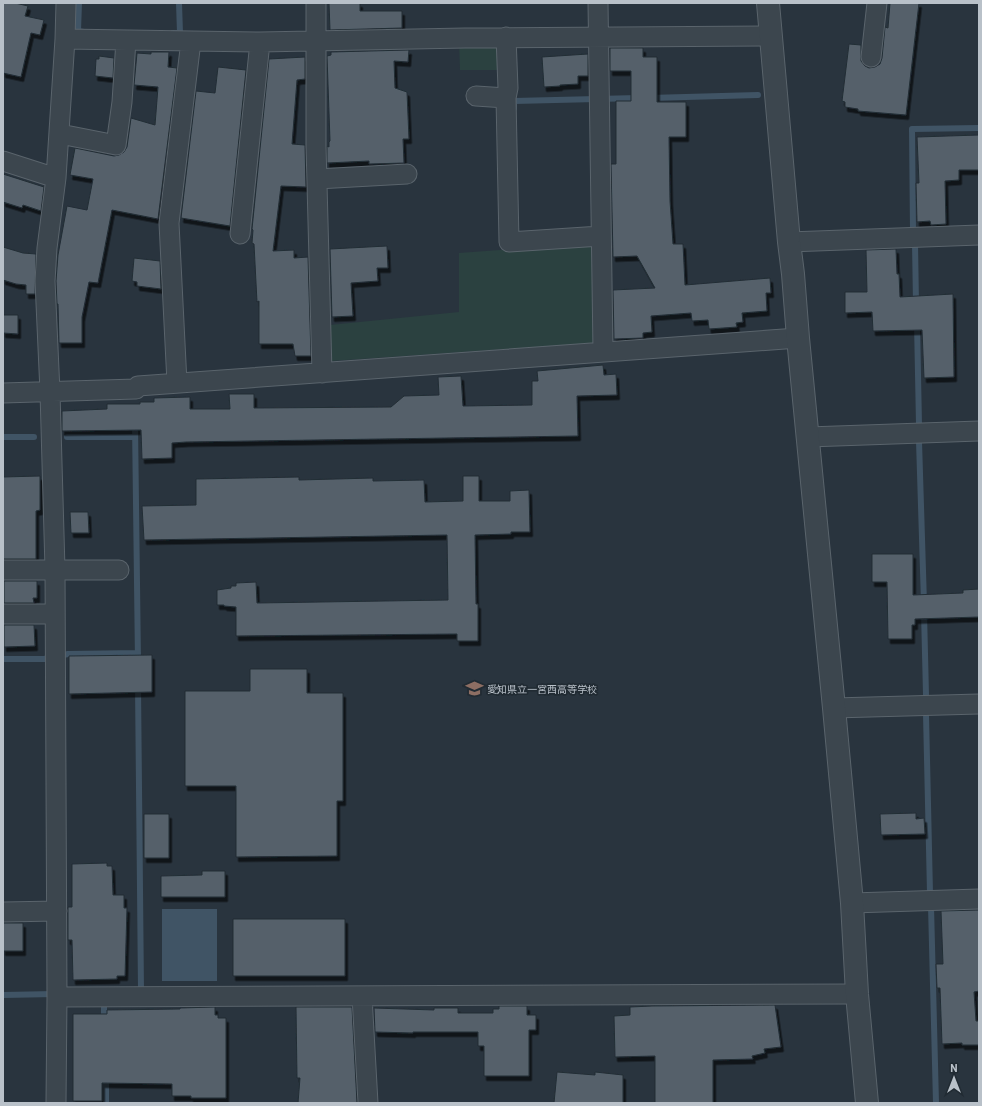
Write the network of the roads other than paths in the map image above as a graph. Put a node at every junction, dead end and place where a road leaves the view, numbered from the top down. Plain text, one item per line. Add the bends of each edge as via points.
1 (66, 3) edge
2 (316, 3) edge
3 (598, 3) edge
4 (768, 3) edge
5 (877, 3) edge
6 (771, 36) junction
7 (506, 37) junction
8 (599, 37) junction
9 (65, 39) junction
10 (126, 40) junction
11 (316, 40) junction
12 (191, 41) junction
13 (260, 42) junction
14 (871, 57) dead end
15 (476, 96) dead end
16 (506, 98) junction
17 (60, 134) junction
18 (3, 161) edge
19 (407, 174) dead end
20 (56, 178) junction
21 (317, 180) junction
22 (240, 234) dead end
23 (979, 235) edge
24 (601, 236) junction
25 (789, 242) junction
26 (798, 338) junction
27 (603, 352) junction
28 (322, 373) junction
29 (177, 383) junction
30 (50, 392) junction
31 (3, 393) edge
32 (979, 431) edge
33 (808, 437) junction
34 (54, 569) junction
35 (3, 570) edge
36 (119, 570) dead end
37 (3, 614) edge
38 (55, 614) junction
39 (979, 704) edge
40 (834, 708) junction
41 (979, 899) edge
42 (852, 903) junction
43 (57, 911) junction
44 (3, 912) edge
45 (858, 994) junction
46 (362, 996) junction
47 (57, 997) junction
48 (56, 1103) edge
49 (368, 1103) edge
50 (867, 1103) edge

1 - 9 street
2 - 11 street
3 - 8 street
4 - 6 street
5 - 14 street
6 - 8 street
6 - 25 street
7 - 8 street
7 - 11 street
7 - 16 street
8 - 24 street
9 - 10 street
9 - 17 street
10 - 12 street
10 - 17 street via 116,145
11 - 13 street
11 - 21 street
12 - 13 street
12 - 29 street via 169,223
13 - 22 street
15 - 16 street
16 - 24 street via 509,242
17 - 20 street
18 - 20 street
19 - 21 street
20 - 30 street via 46,248 45,280
21 - 28 street
23 - 25 street
24 - 27 street
25 - 26 street
26 - 27 street
26 - 33 street
27 - 28 street
28 - 29 street
29 - 30 street via 138,386 136,389
30 - 31 street
30 - 34 street
32 - 33 street
33 - 40 street
34 - 35 street
34 - 36 street
34 - 38 street
37 - 38 street
38 - 43 street
39 - 40 street
40 - 42 street
41 - 42 street
42 - 45 street
43 - 44 street
43 - 47 street
45 - 46 street
45 - 50 street
46 - 47 street
46 - 49 street
47 - 48 street

